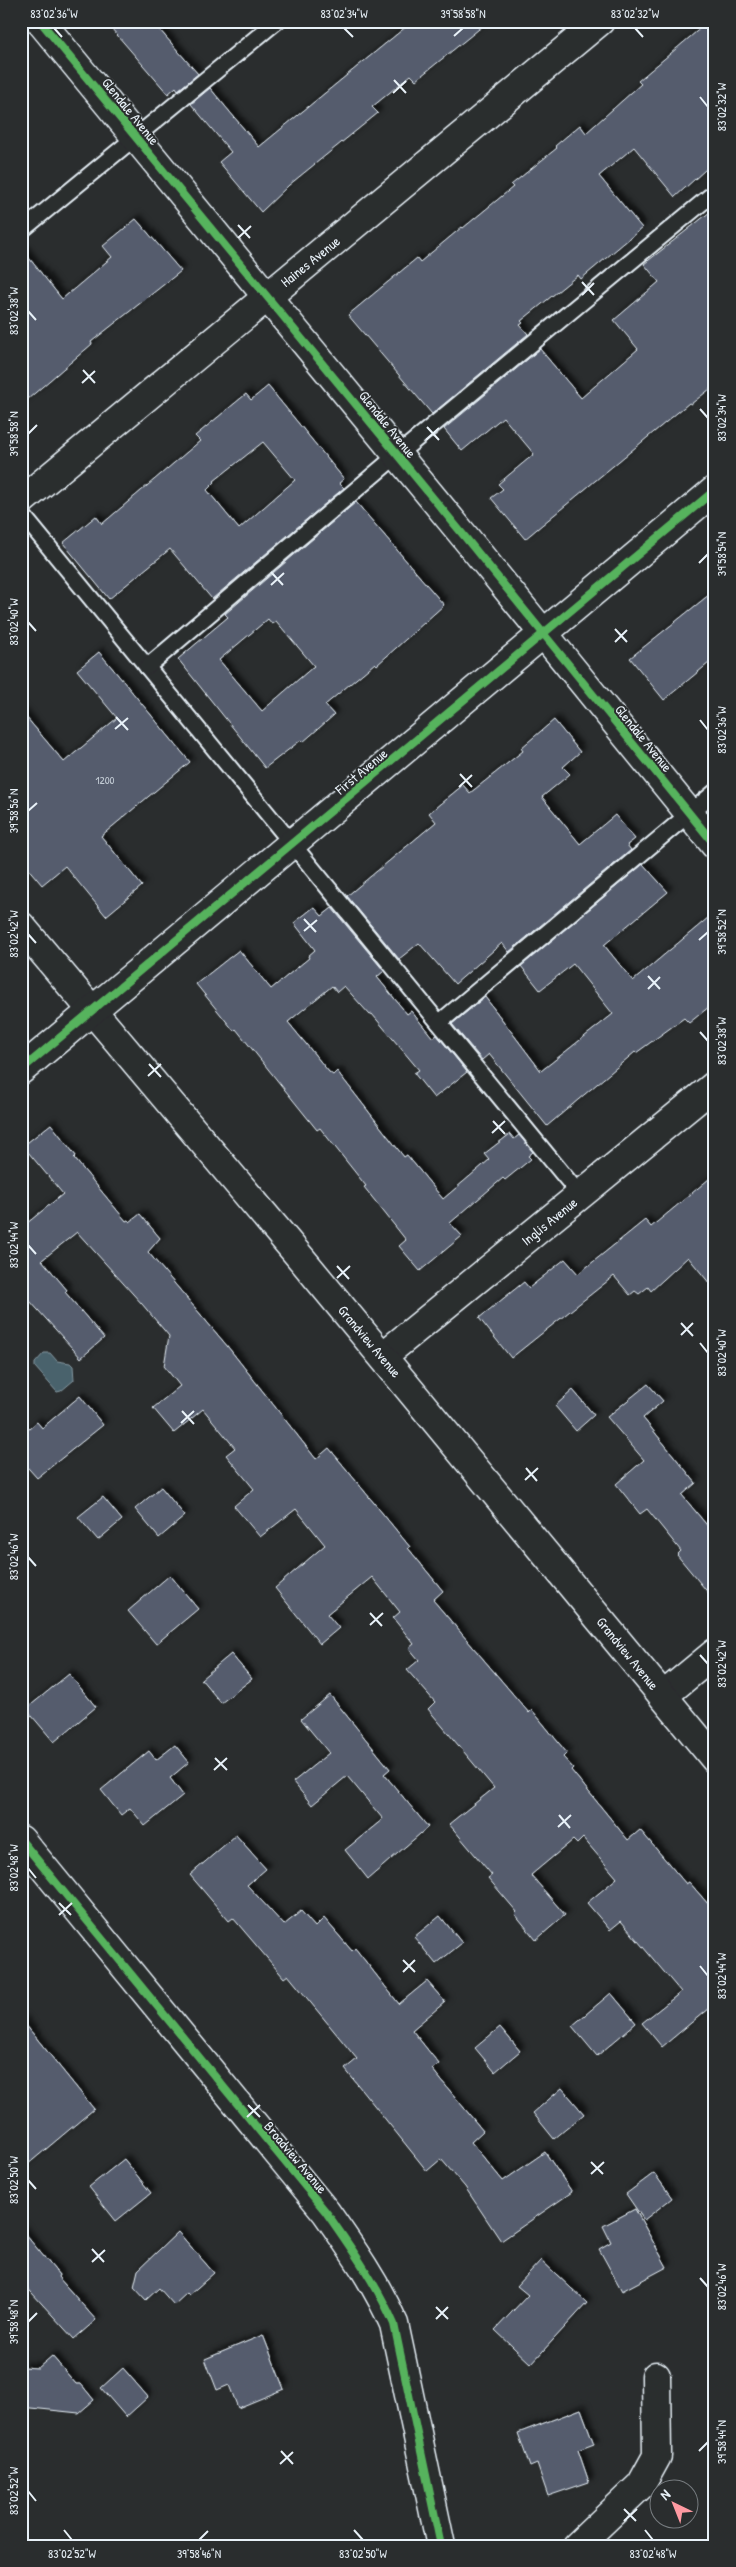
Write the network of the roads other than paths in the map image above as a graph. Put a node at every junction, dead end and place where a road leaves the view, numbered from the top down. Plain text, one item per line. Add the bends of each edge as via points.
1 (40, 21) edge
2 (276, 21) edge
3 (600, 21) edge
4 (137, 138) junction
5 (715, 192) edge
6 (21, 231) edge
7 (268, 296) junction
8 (397, 454) junction
9 (715, 490) edge
10 (21, 501) edge
11 (21, 513) edge
12 (544, 633) junction
13 (147, 667) junction
14 (715, 792) edge
15 (690, 813) junction
16 (715, 844) edge
17 (292, 845) junction
18 (21, 926) edge
19 (92, 1011) junction
20 (439, 1023) junction
21 (21, 1070) edge
22 (715, 1085) edge
23 (580, 1195) junction
24 (382, 1356) junction
25 (715, 1653) edge
26 (663, 1696) junction
27 (715, 1759) edge
28 (21, 1840) edge
29 (656, 2376) dead end
30 (441, 2546) edge
31 (577, 2546) edge

1 - 4 street, Glendale Avenue
2 - 4 lane
3 - 7 street, Haines Avenue
4 - 6 lane
4 - 7 street, Glendale Avenue
5 - 8 lane
7 - 8 street, Glendale Avenue
7 - 10 street, Haines Avenue
8 - 12 street, Glendale Avenue
8 - 13 lane
9 - 12 street, First Avenue
11 - 13 lane
12 - 15 street, Glendale Avenue
12 - 17 street, First Avenue
13 - 17 lane
14 - 15 lane
15 - 16 street, Glendale Avenue
15 - 20 lane
17 - 19 street, First Avenue
17 - 20 lane
18 - 19 street, Grandview Avenue
19 - 21 street, First Avenue
19 - 24 street, Grandview Avenue
20 - 23 lane
22 - 23 street, Inglis Avenue
23 - 24 street, Inglis Avenue
24 - 26 street, Grandview Avenue
25 - 26 street
26 - 27 street, Grandview Avenue
28 - 30 street, Broadview Avenue via 326,2212 365,2266 394,2324
29 - 31 street via 657,2456 641,2485

